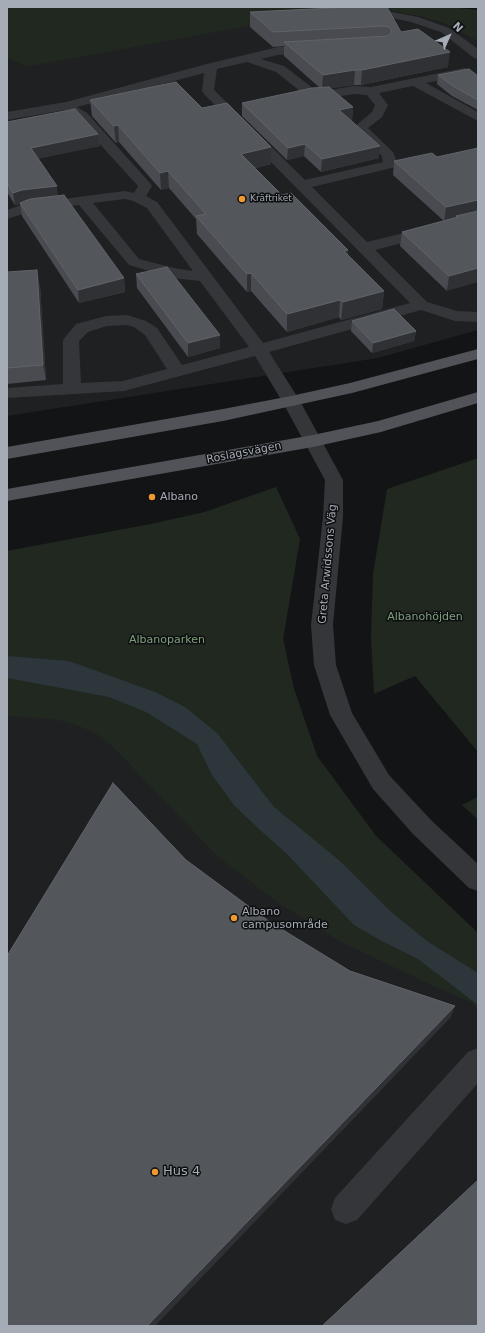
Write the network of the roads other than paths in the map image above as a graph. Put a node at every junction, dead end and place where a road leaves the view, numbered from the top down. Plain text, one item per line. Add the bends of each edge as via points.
1 (350, 16) edge
2 (323, 49) edge
3 (478, 55) edge
4 (248, 58) junction
5 (211, 67) junction
6 (464, 72) edge
7 (166, 79) junction
8 (414, 82) junction
9 (197, 88) junction
10 (372, 91) junction
11 (67, 106) junction
12 (7, 116) edge
13 (478, 117) edge
14 (302, 185) junction
15 (138, 198) junction
16 (82, 200) junction
17 (7, 215) edge
18 (478, 219) edge
19 (363, 248) junction
20 (206, 277) junction
21 (421, 305) junction
22 (478, 317) edge
23 (259, 349) junction
24 (478, 354) edge
25 (177, 371) junction
26 (72, 390) junction
27 (7, 393) edge
28 (478, 397) edge
29 (291, 401) junction
30 (313, 441) junction
31 (7, 453) edge
32 (7, 496) edge
33 (478, 880) edge
34 (478, 1062) edge
35 (346, 1209) dead end

1 - 3 street via 387,14 414,19 445,30
2 - 4 street via 278,51
4 - 5 street
4 - 10 street via 280,69 315,96 354,90
5 - 7 street
5 - 9 street
6 - 8 street
7 - 9 street
7 - 11 street via 83,98
8 - 10 street
8 - 13 street
9 - 14 street
10 - 14 street via 382,105 377,114 360,128 388,155 391,164
11 - 12 street
11 - 15 street via 82,116 146,186
14 - 19 street
15 - 16 street via 125,195
15 - 20 street via 152,204
16 - 17 street via 29,207
16 - 20 street via 134,262 173,273
18 - 19 street
19 - 21 street
20 - 23 street
21 - 22 street via 455,316
21 - 23 street
23 - 25 street
23 - 29 street, Greta Arwidssons Väg
24 - 29 main road via 359,386
25 - 26 street via 124,386
25 - 26 street via 151,332 140,324 127,320 106,321 82,328 71,340
26 - 27 street
28 - 30 main road, Roslagsvägen via 380,426
29 - 30 street, Greta Arwidssons Väg
29 - 31 main road via 223,416
30 - 32 main road, Roslagsvägen
30 - 33 street, Greta Arwidssons Väg via 334,480 333,517 322,625 325,665 333,694 348,728 380,782 422,828
34 - 35 street

